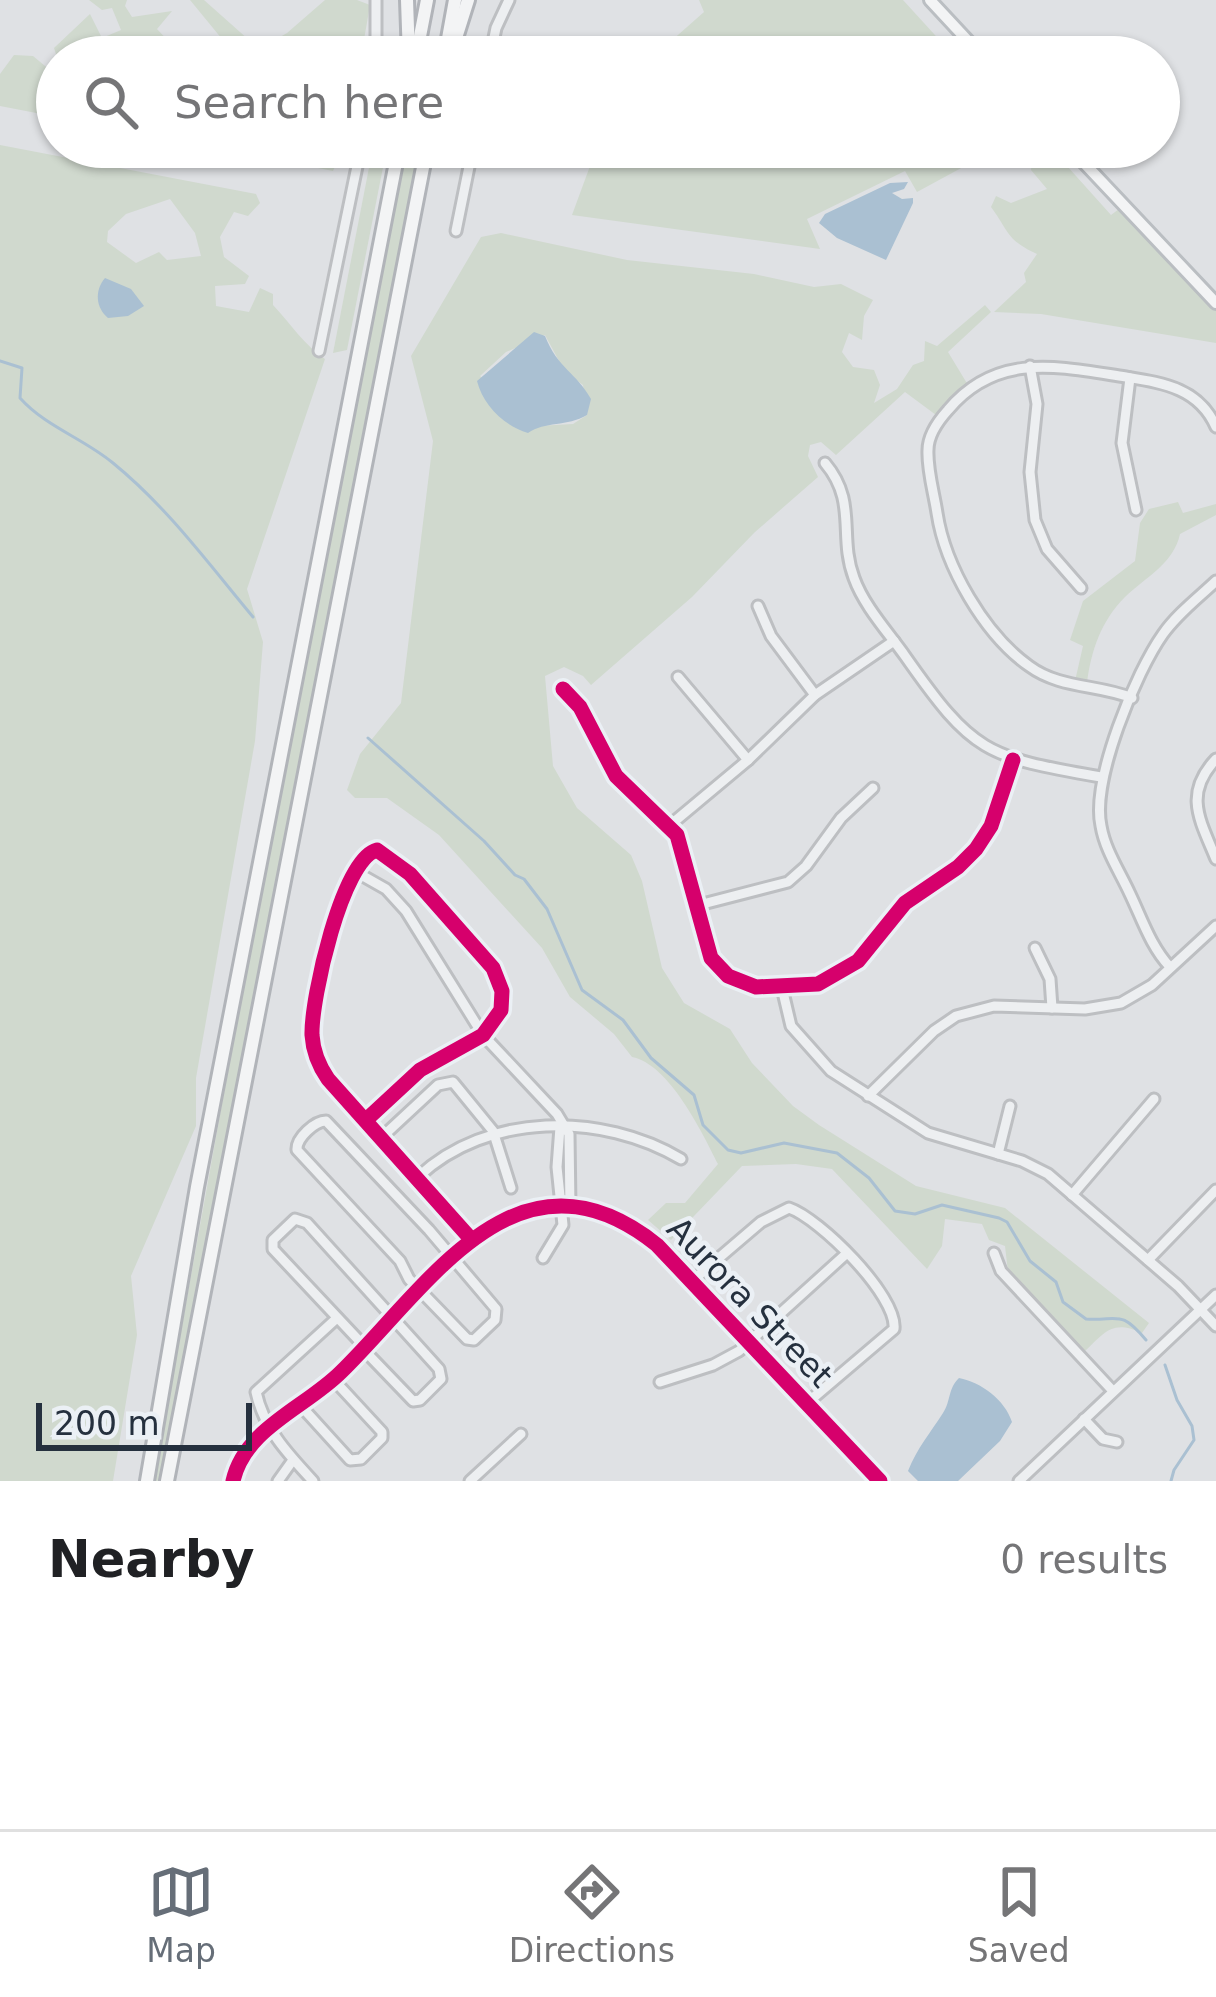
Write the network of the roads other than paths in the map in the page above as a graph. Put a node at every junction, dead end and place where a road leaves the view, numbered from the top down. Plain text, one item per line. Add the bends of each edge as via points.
1 (376, 0) edge
2 (407, 0) edge
3 (427, 0) edge
4 (455, 0) edge
5 (468, 0) edge
6 (509, 0) edge
7 (930, 0) edge
8 (376, 36) edge
9 (410, 36) edge
10 (418, 36) edge
11 (450, 36) edge
12 (455, 36) edge
13 (494, 36) edge
14 (963, 36) edge
15 (357, 168) edge
16 (395, 168) edge
17 (424, 168) edge
18 (469, 168) edge
19 (1089, 168) edge
20 (456, 231) dead end
21 (1216, 303) edge
22 (319, 350) dead end
23 (1030, 366) junction
24 (1130, 378) junction
25 (1216, 427) edge
26 (825, 463) dead end
27 (1136, 511) dead end
28 (1216, 581) edge
29 (1081, 589) dead end
30 (758, 606) dead end
31 (894, 641) junction
32 (679, 677) dead end
33 (563, 688) dead end
34 (815, 695) junction
35 (1132, 698) junction
36 (1216, 759) edge
37 (748, 760) junction
38 (1013, 760) junction
39 (1101, 777) junction
40 (873, 788) dead end
41 (669, 826) junction
42 (1216, 859) edge
43 (356, 872) junction
44 (695, 906) junction
45 (1216, 926) edge
46 (1034, 948) dead end
47 (1171, 968) junction
48 (782, 988) junction
49 (1052, 1008) junction
50 (483, 1034) junction
51 (868, 1096) junction
52 (1154, 1099) dead end
53 (1010, 1106) dead end
54 (366, 1120) junction
55 (560, 1126) junction
56 (495, 1136) junction
57 (381, 1138) junction
58 (998, 1154) junction
59 (681, 1159) dead end
60 (418, 1178) junction
61 (511, 1187) dead end
62 (559, 1187) junction
63 (1216, 1190) edge
64 (1072, 1195) junction
65 (549, 1208) junction
66 (567, 1208) junction
67 (470, 1238) junction
68 (994, 1253) dead end
69 (846, 1254) junction
70 (449, 1257) junction
71 (543, 1258) dead end
72 (1148, 1260) junction
73 (692, 1281) junction
74 (419, 1289) junction
75 (1216, 1294) edge
76 (1200, 1309) junction
77 (337, 1318) junction
78 (391, 1318) junction
79 (1216, 1325) edge
80 (750, 1342) junction
81 (363, 1348) junction
82 (333, 1379) junction
83 (660, 1382) dead end
84 (1113, 1391) junction
85 (807, 1403) junction
86 (301, 1406) junction
87 (1084, 1419) junction
88 (271, 1427) junction
89 (521, 1434) dead end
90 (1117, 1442) dead end
91 (293, 1460) junction
92 (147, 1481) edge
93 (166, 1481) edge
94 (232, 1481) edge
95 (278, 1481) edge
96 (313, 1481) edge
97 (470, 1481) edge
98 (880, 1481) edge
99 (1019, 1481) edge

1 - 8 street
2 - 9 highway
3 - 10 highway
4 - 11 highway
5 - 12 highway
6 - 13 street
7 - 14 main road
15 - 22 street
16 - 92 highway via 196,1187
17 - 93 highway
18 - 20 street
19 - 21 main road
23 - 24 street
23 - 29 street via 1035,520 1047,549
23 - 35 street via 982,381 936,425 928,447 948,560 1026,664 1054,680
24 - 25 street via 1182,390
24 - 27 street via 1122,443
26 - 31 street via 844,492 854,579
28 - 35 street via 1163,634
30 - 34 street
31 - 34 street
31 - 38 street via 953,722
32 - 37 street
33 - 41 street via 616,776
34 - 37 street
35 - 39 street
36 - 42 street via 1201,776 1196,809
37 - 41 street
38 - 39 street
38 - 48 street via 991,826 964,862 905,903 847,970
39 - 47 street via 1108,849
40 - 44 street via 788,882
41 - 44 street via 683,849
43 - 50 street via 406,911
43 - 50 street via 372,850 390,856 493,968 501,1010
43 - 54 street via 333,926 312,1031 319,1066
44 - 48 street via 707,952 723,971 749,986
45 - 47 street
46 - 49 street via 1051,979
47 - 49 street via 1121,1003
48 - 51 street via 796,1035
49 - 51 street via 963,1012
50 - 54 street via 420,1070
50 - 55 street
51 - 58 street via 928,1133
52 - 64 street
53 - 58 street
54 - 57 street
55 - 56 street
55 - 59 street via 609,1131
55 - 62 street
55 - 66 street via 569,1134
56 - 57 street via 449,1080
56 - 60 street
56 - 61 street
57 - 60 street
58 - 64 street via 1034,1166
60 - 67 street
62 - 65 street
62 - 66 street
63 - 72 street
64 - 72 street
65 - 66 street, Aurora Street
65 - 67 street, Aurora Street
66 - 71 street
66 - 73 street, Aurora Street via 641,1232
67 - 70 street, Aurora Street
68 - 84 street via 1000,1271
69 - 73 street via 788,1208
69 - 80 street
69 - 85 street via 891,1306 896,1324
70 - 74 street, Aurora Street
70 - 74 street via 496,1318 469,1340
70 - 74 street via 326,1121 296,1145
72 - 76 street
73 - 80 street, Aurora Street
74 - 78 street, Aurora Street
75 - 76 street
76 - 79 street
76 - 84 street
77 - 78 street via 272,1246 301,1218
77 - 81 street
77 - 88 street via 259,1386
78 - 81 street, Aurora Street
78 - 81 street via 441,1372 440,1381 415,1402
80 - 83 street via 729,1358
80 - 85 street, Aurora Street
81 - 82 street, Aurora Street
82 - 86 street, Aurora Street
82 - 86 street via 382,1438 353,1461
84 - 87 street
85 - 98 street, Aurora Street
86 - 88 street, Aurora Street
87 - 90 street
87 - 99 street
88 - 91 street
88 - 94 street, Aurora Street via 246,1449
89 - 97 street
91 - 95 street
91 - 96 street

